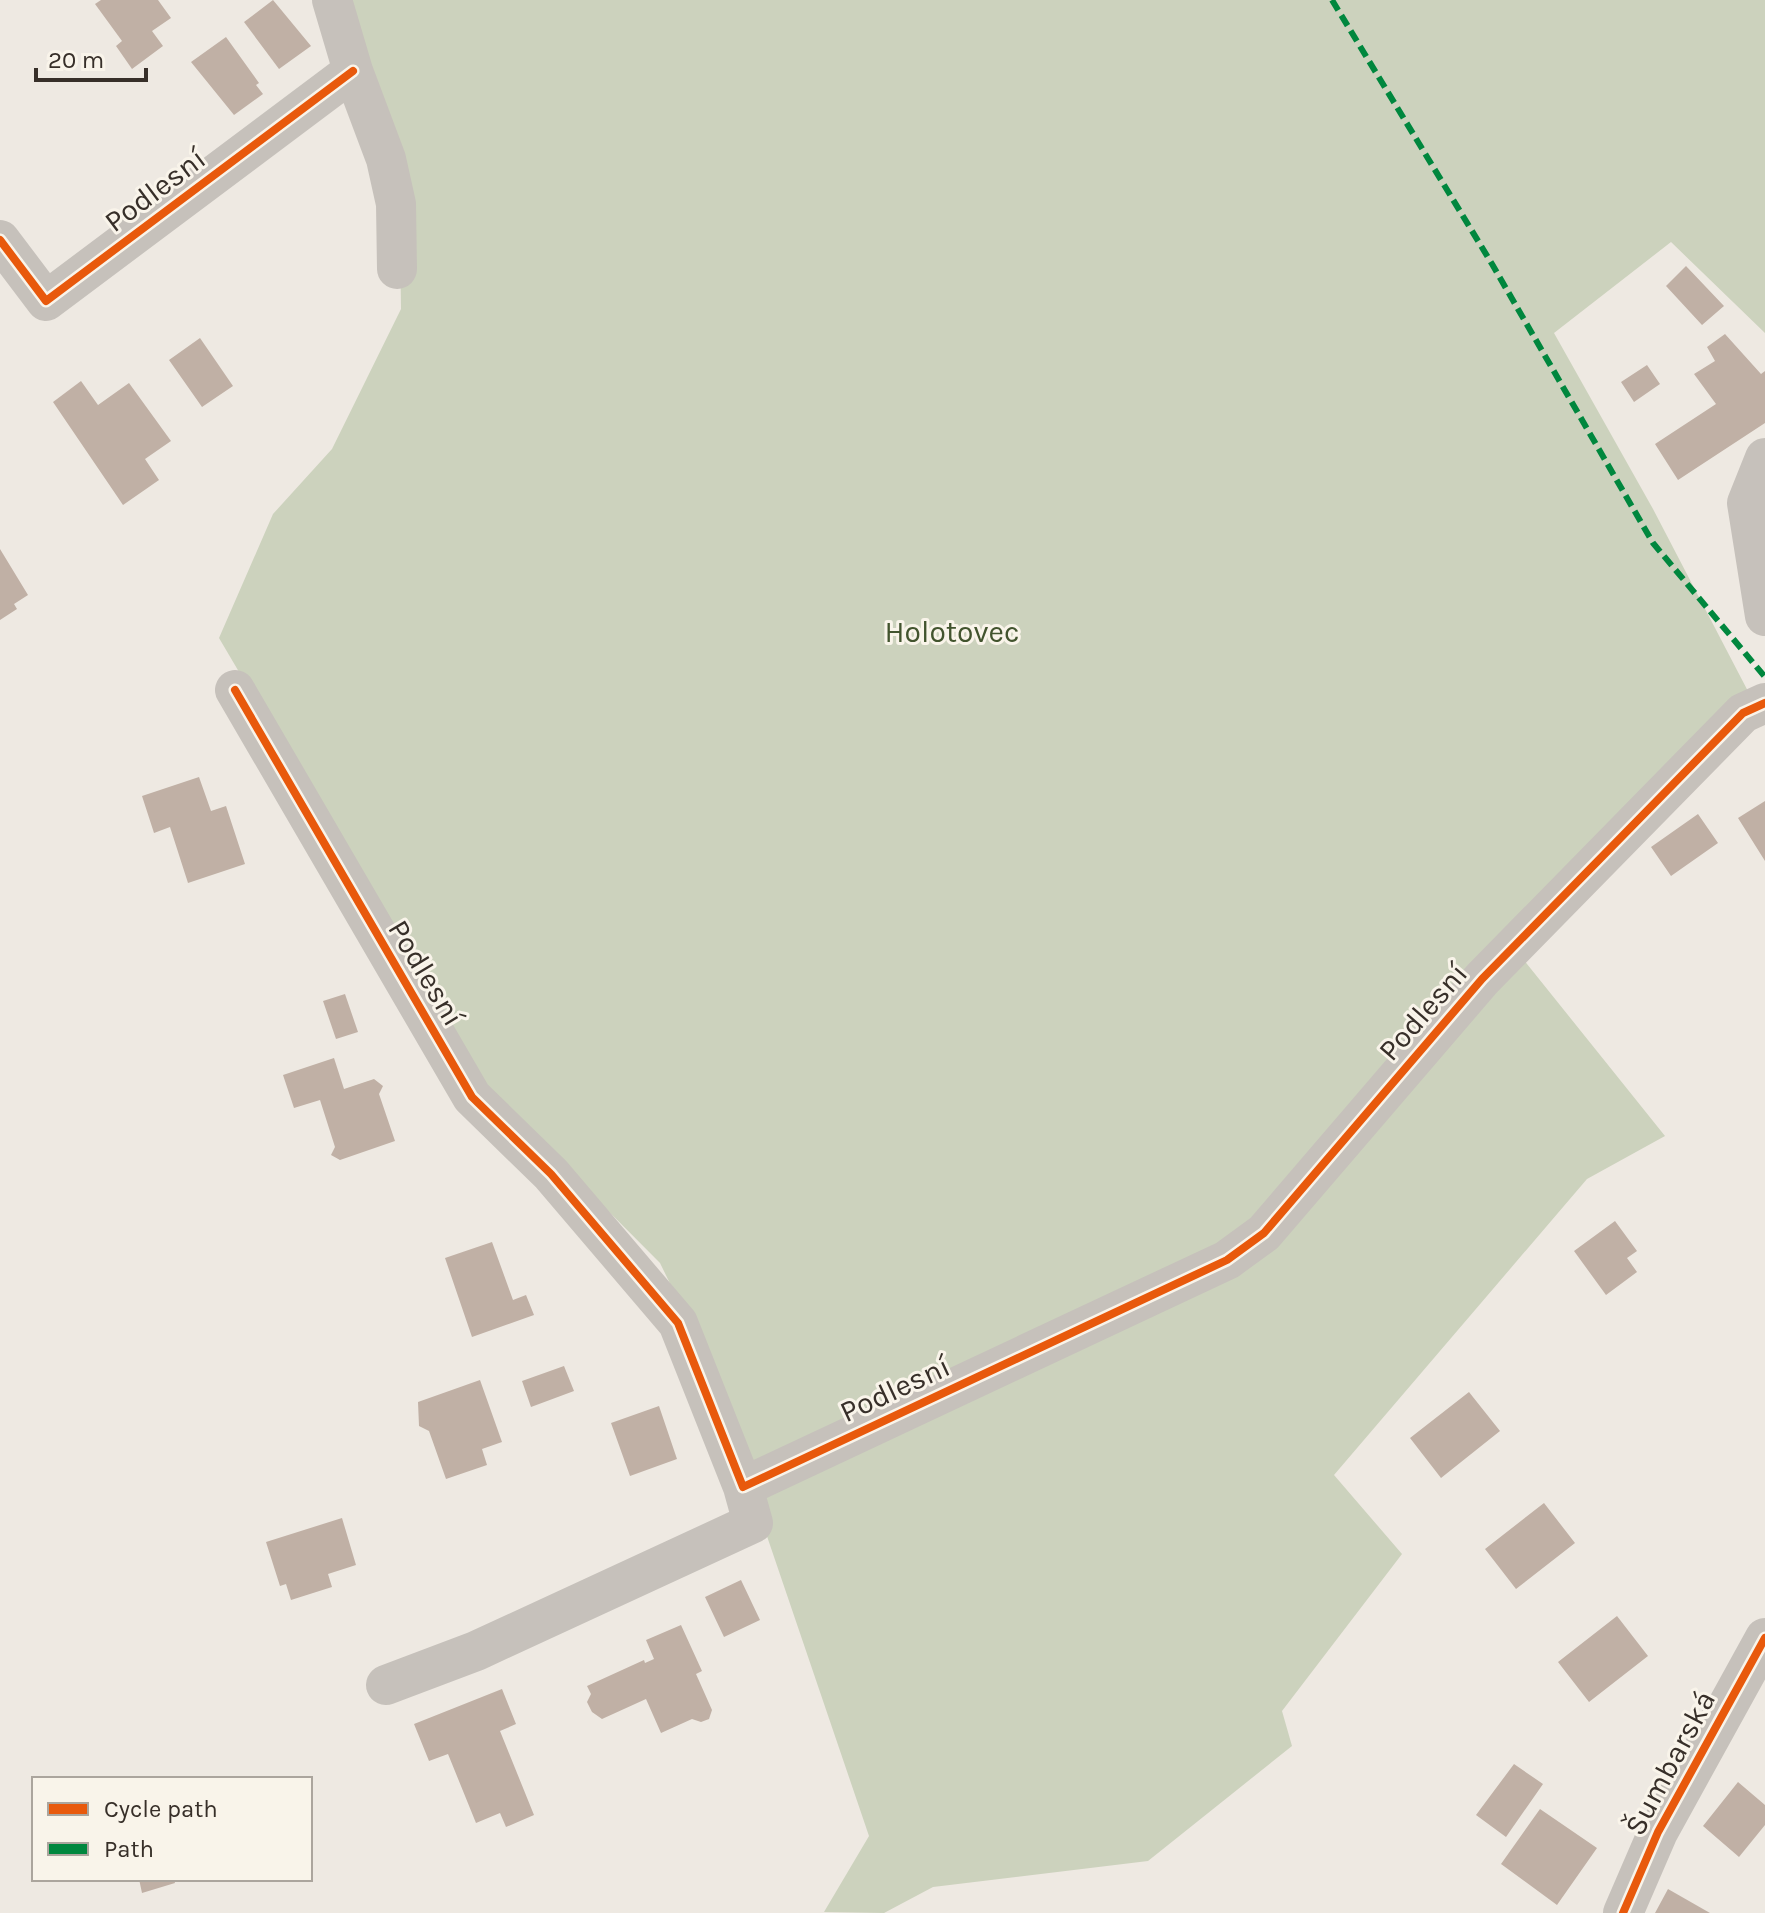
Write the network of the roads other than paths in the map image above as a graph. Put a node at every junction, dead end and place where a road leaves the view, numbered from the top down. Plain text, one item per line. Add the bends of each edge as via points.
1 (332, 0) edge
2 (353, 71) junction
3 (0, 240) edge
4 (397, 269) dead end
5 (1765, 458) edge
6 (1765, 616) edge
7 (235, 690) dead end
8 (1765, 703) edge
9 (743, 1487) junction
10 (1765, 1638) edge
11 (386, 1685) dead end
12 (1623, 1913) edge

1 - 2 street
2 - 3 street, Podlesní via 46,301
2 - 4 street via 386,159 396,204
5 - 6 street via 1747,503
7 - 9 street, Podlesní via 472,1097 551,1174 678,1323
8 - 9 street, Podlesní via 1743,713 1482,979 1264,1233 1227,1260
9 - 11 street, Podlesní via 753,1523 476,1651
10 - 12 street, Šumbarská via 1658,1832

